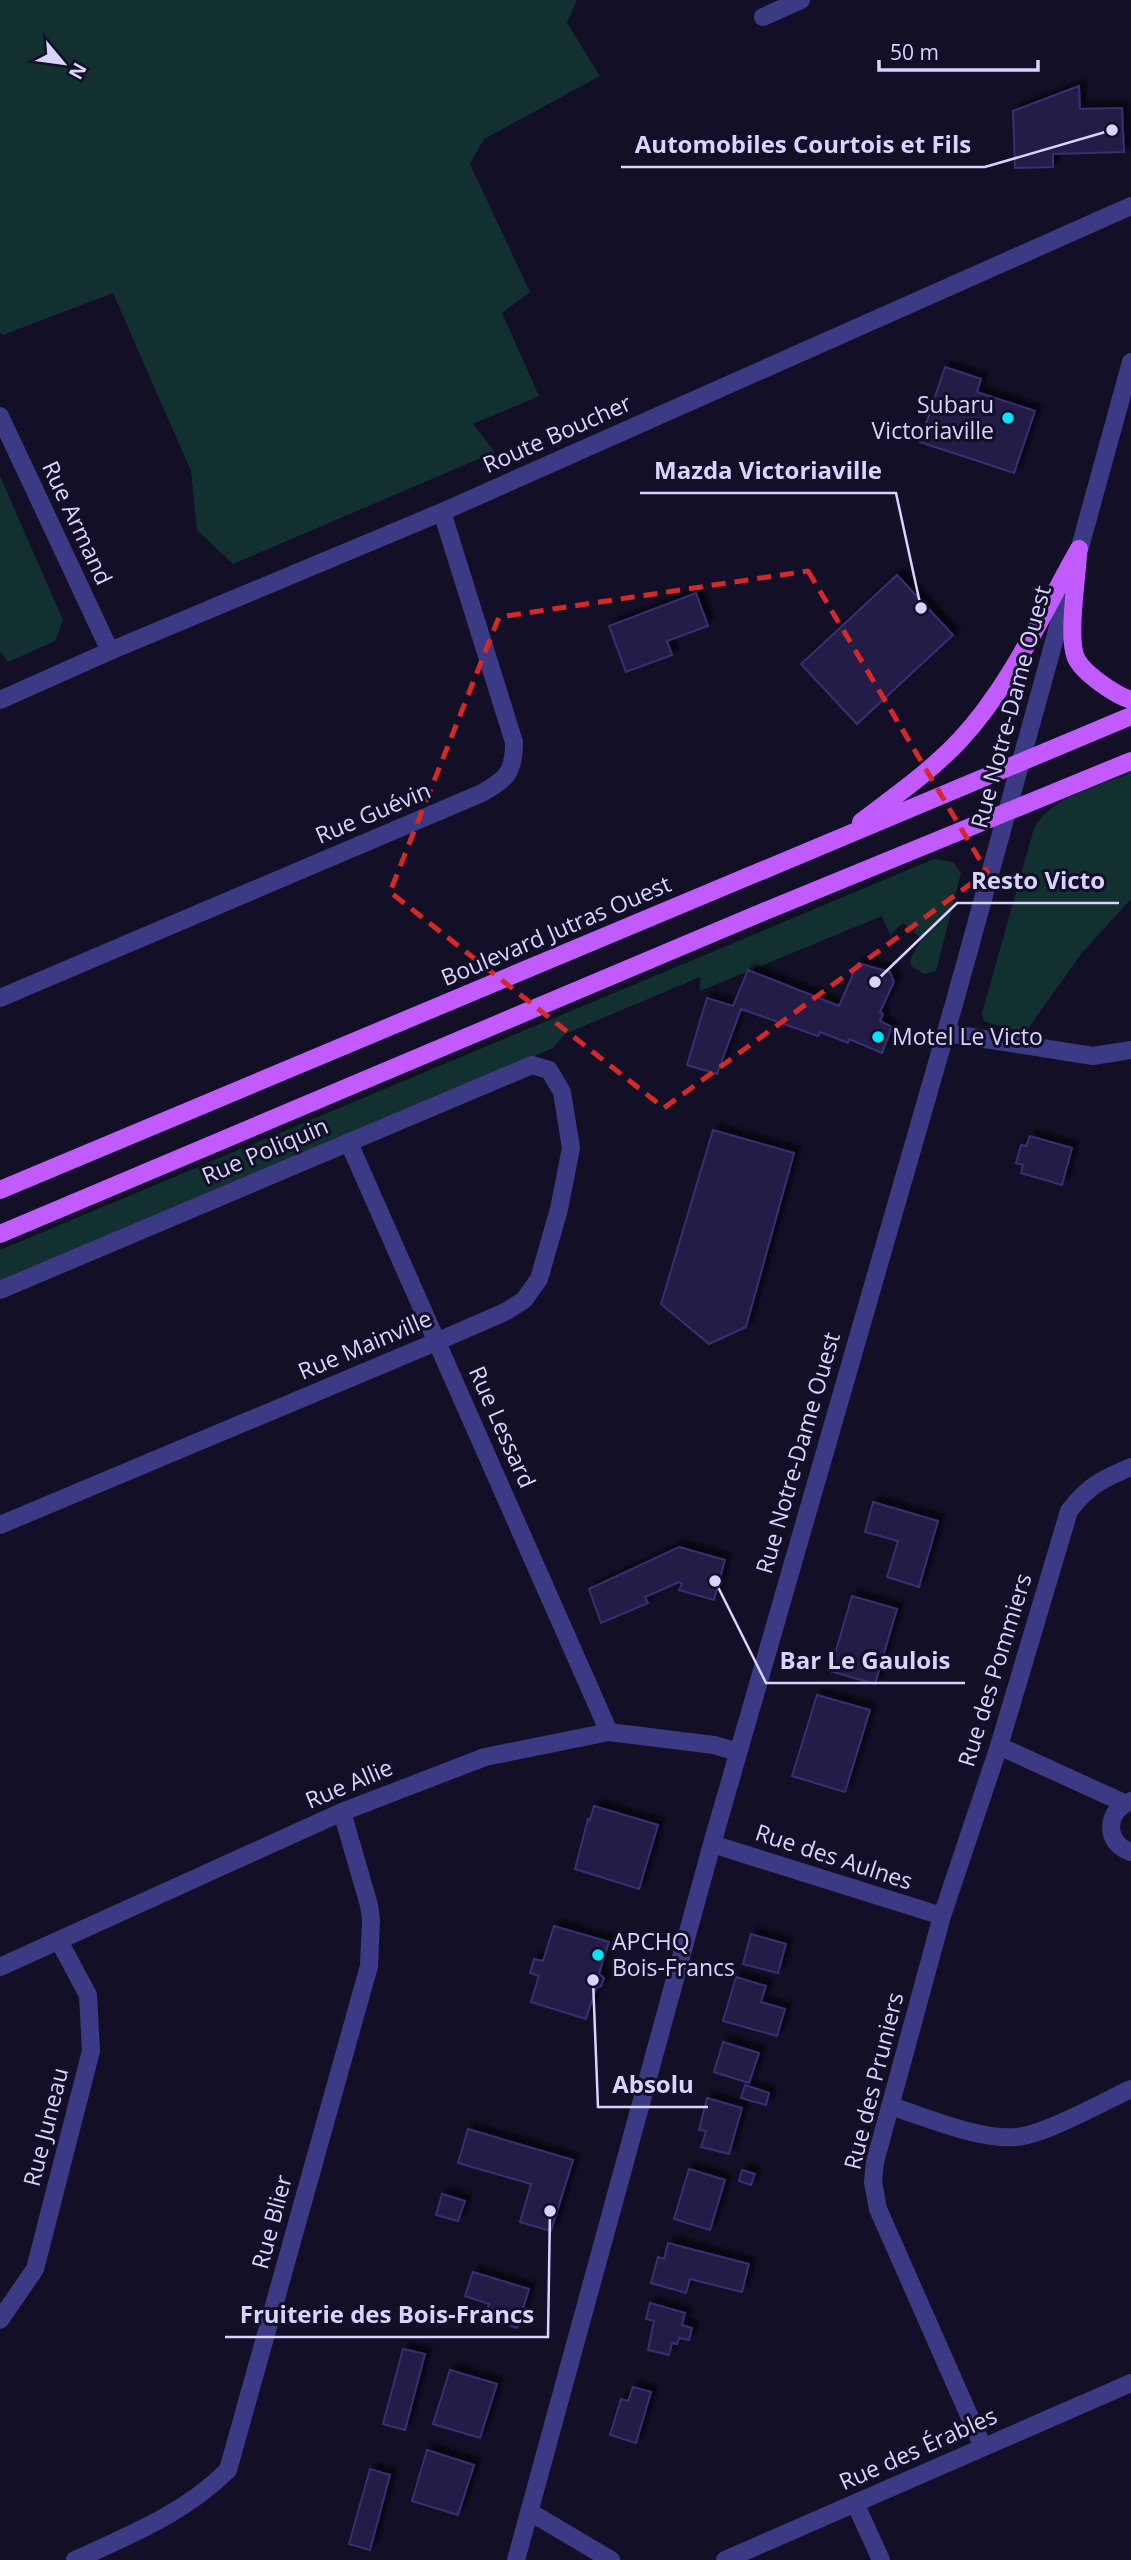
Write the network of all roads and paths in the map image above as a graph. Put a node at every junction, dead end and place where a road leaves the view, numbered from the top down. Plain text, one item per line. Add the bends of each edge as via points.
1 (801, 0) edge
2 (763, 17) dead end
3 (1131, 206) edge
4 (1131, 362) edge
5 (0, 416) edge
6 (442, 512) junction
7 (1079, 549) junction
8 (110, 651) junction
9 (0, 700) edge
10 (1131, 700) edge
11 (1131, 716) edge
12 (1022, 761) junction
13 (1131, 761) edge
14 (1009, 810) junction
15 (842, 836) junction
16 (0, 998) edge
17 (946, 1033) junction
18 (1131, 1050) edge
19 (549, 1070) joint
20 (348, 1143) junction
21 (0, 1190) edge
22 (0, 1234) edge
23 (0, 1290) edge
24 (436, 1342) junction
25 (1131, 1467) edge
26 (0, 1525) edge
27 (609, 1732) junction
28 (999, 1746) junction
29 (738, 1752) junction
30 (1127, 1802) edge
31 (342, 1812) junction
32 (712, 1844) junction
33 (1131, 1852) edge
34 (942, 1916) junction
35 (60, 1941) junction
36 (0, 1967) edge
37 (1131, 2089) edge
38 (890, 2106) junction
39 (0, 2320) edge
40 (1131, 2383) edge
41 (983, 2447) junction
42 (855, 2503) junction
43 (530, 2512) junction
44 (75, 2560) edge
45 (516, 2560) edge
46 (611, 2560) edge
47 (724, 2560) edge
48 (881, 2560) edge

1 - 2 street
3 - 6 street, Route Boucher
4 - 7 street, Rue Notre-Dame Ouest
5 - 8 street, Rue Armand
6 - 8 street, Route Boucher
6 - 16 street, Rue Guévin via 514,742 514,761 504,780
7 - 10 main road via 1073,638 1076,659 1110,692
7 - 12 street, Rue Notre-Dame Ouest
7 - 15 main road via 981,715 937,761
8 - 9 street, Route Boucher
11 - 12 main road, Boulevard Jutras Ouest
12 - 14 street, Rue Notre-Dame Ouest
12 - 15 main road, Boulevard Jutras Ouest
13 - 14 main road
14 - 17 street, Rue Notre-Dame Ouest
14 - 22 main road
15 - 21 main road, Boulevard Jutras Ouest
17 - 18 street via 1093,1055
17 - 29 street, Rue Notre-Dame Ouest
19 - 20 street, Rue Poliquin via 532,1065
19 - 24 street, Rue Mainville via 562,1092 571,1148 539,1279 524,1300 505,1312
20 - 23 street, Rue Poliquin
20 - 24 street, Rue Lessard
24 - 26 street, Rue Mainville
24 - 27 street, Rue Lessard
25 - 28 street, Rue des Pommiers via 1097,1481 1069,1511
27 - 29 street, Rue Allie
27 - 31 street, Rue Allie via 485,1757
28 - 30 street
28 - 34 street, Rue des Pommiers
29 - 32 street, Rue Notre-Dame Ouest
30 - 33 street via 1112,1815 1111,1832 1119,1846
31 - 35 street, Rue Allie
31 - 44 street, Rue Blier via 370,1912 369,1966 228,2470 212,2487 158,2523
32 - 34 street, Rue des Aulnes
32 - 43 street, Rue Notre-Dame Ouest
34 - 38 street, Rue des Pruniers
35 - 36 street, Rue Allie
35 - 39 street, Rue Juneau via 88,1995 91,2051 35,2269
37 - 38 street via 1018,2137 990,2136
38 - 41 street, Rue des Pruniers via 875,2162 878,2209
40 - 41 street, Rue des Érables
41 - 42 street, Rue des Érables
42 - 47 street, Rue des Érables
42 - 48 street
43 - 45 street, Rue Notre-Dame Ouest
43 - 46 street

